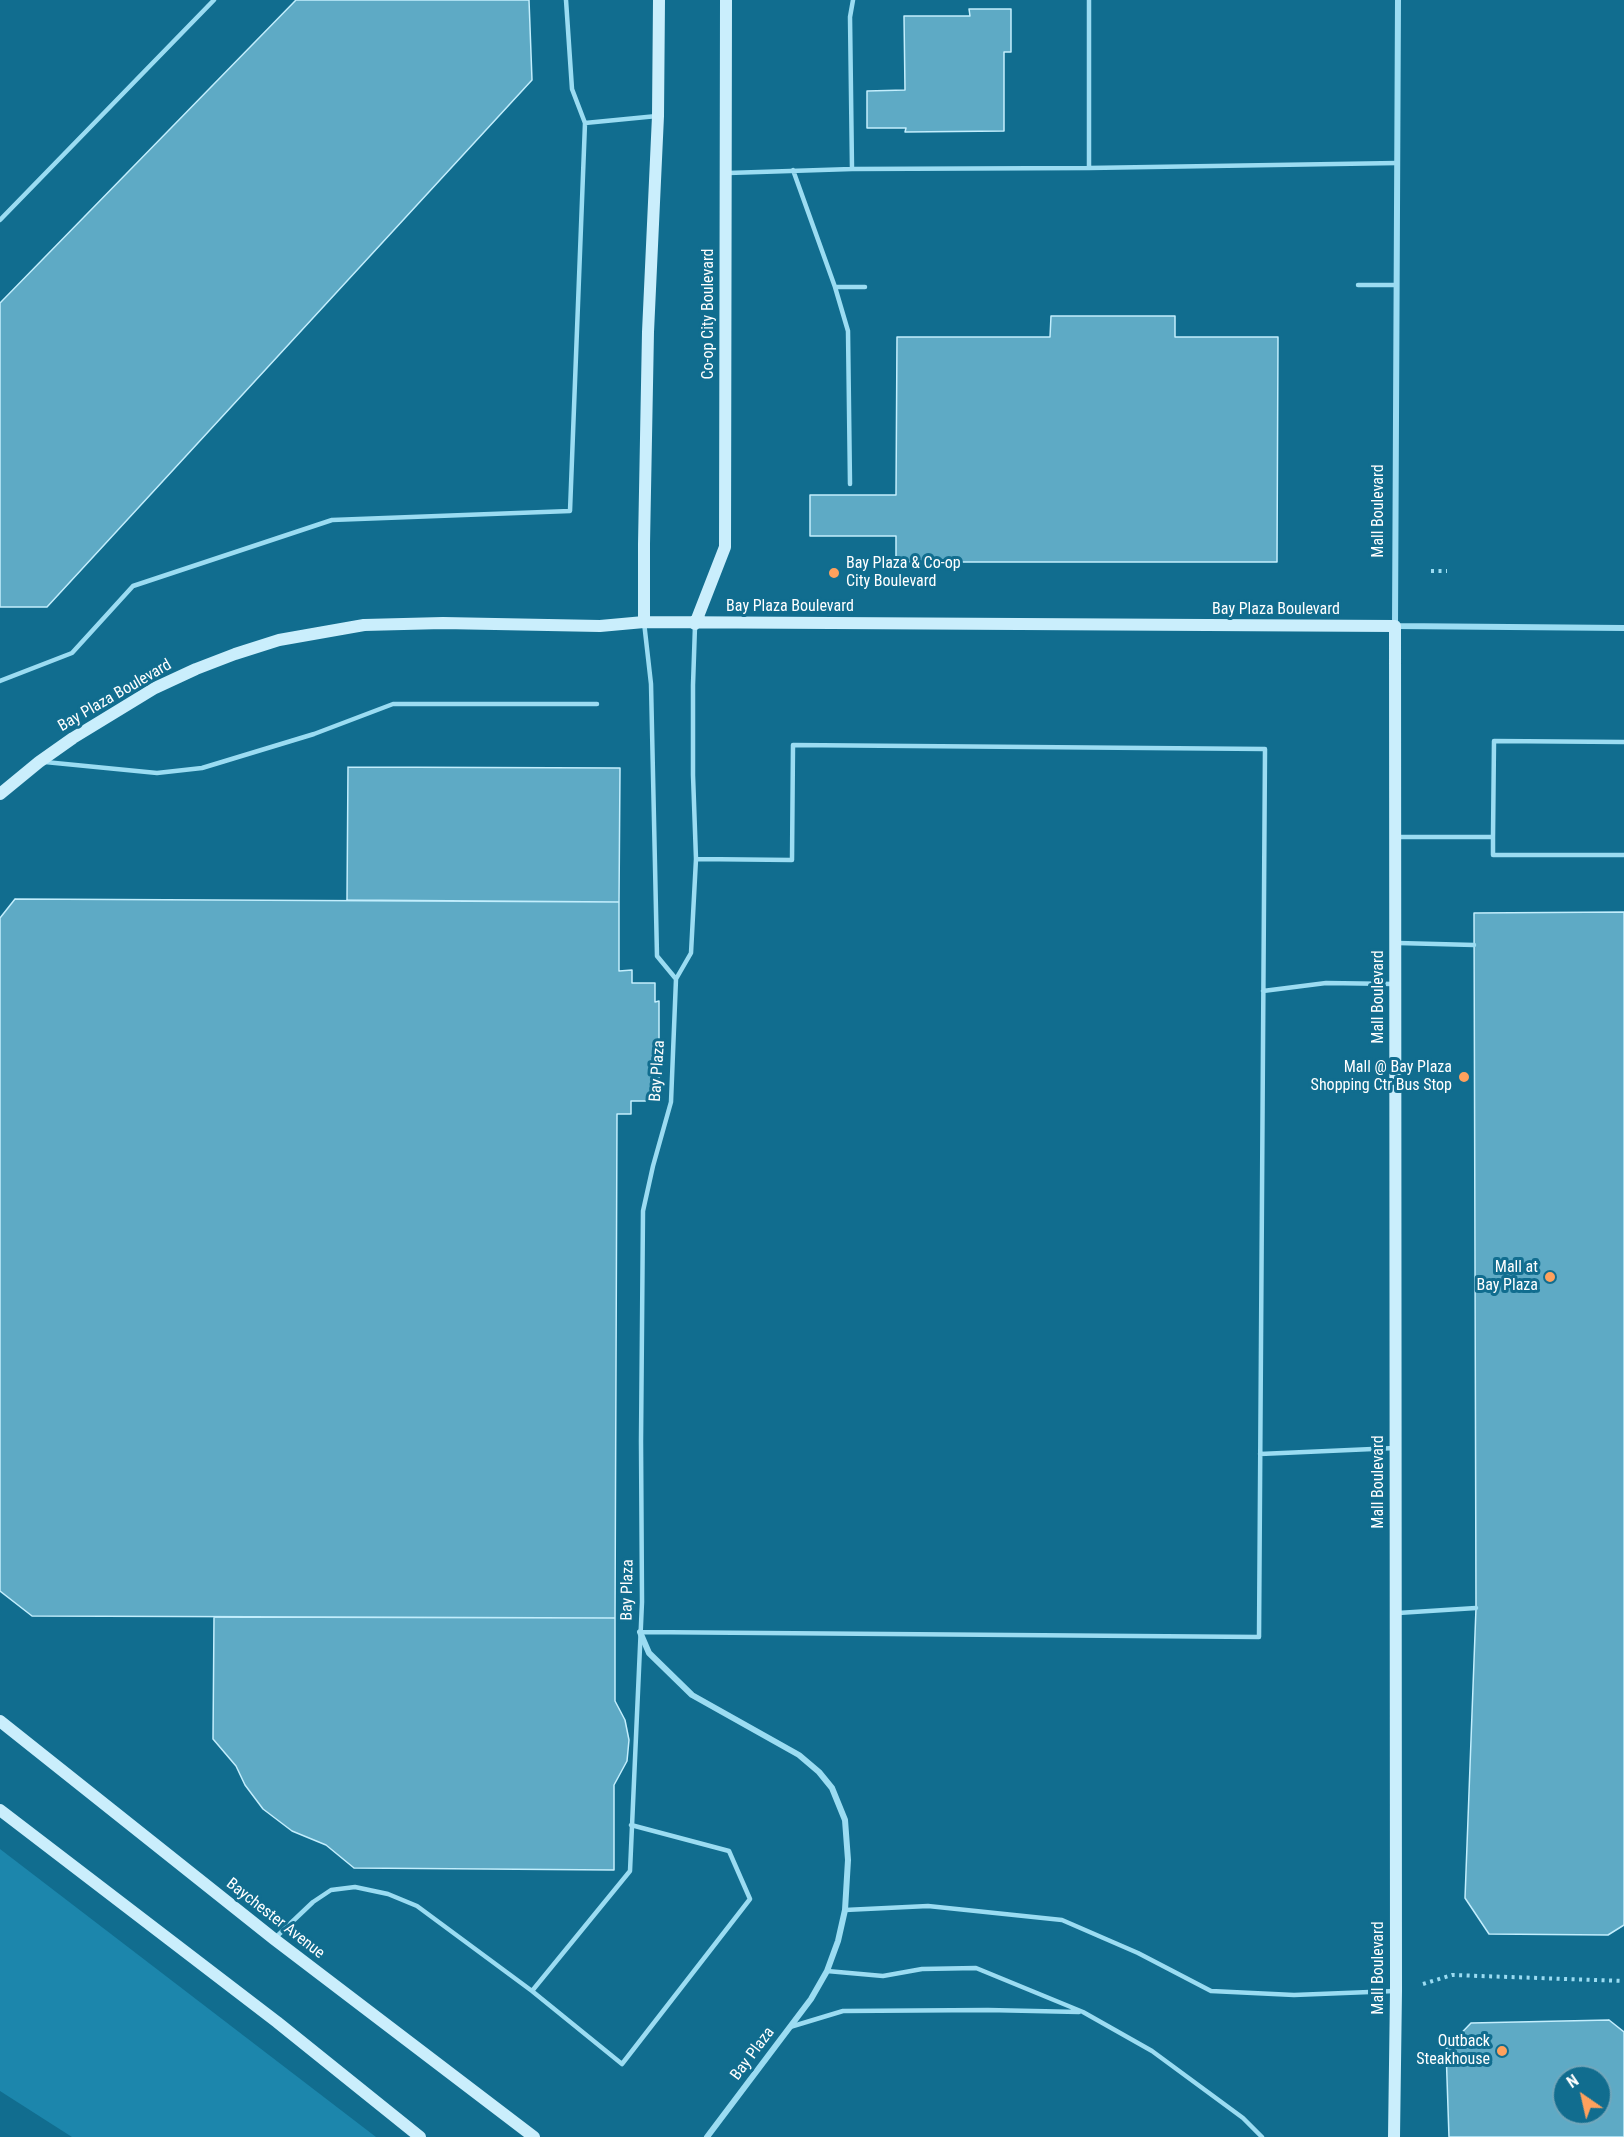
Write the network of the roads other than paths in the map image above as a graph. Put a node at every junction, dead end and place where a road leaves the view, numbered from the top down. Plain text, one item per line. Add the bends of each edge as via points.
1 (214, 0) edge
2 (567, 0) edge
3 (659, 0) edge
4 (726, 0) edge
5 (853, 0) edge
6 (1089, 0) edge
7 (1398, 0) edge
8 (658, 116) junction
9 (585, 123) junction
10 (1397, 164) junction
11 (1089, 168) junction
12 (852, 169) junction
13 (793, 170) junction
14 (726, 173) junction
15 (0, 220) edge
16 (1358, 285) dead end
17 (1396, 285) junction
18 (835, 286) junction
19 (866, 286) dead end
20 (850, 484) dead end
21 (644, 622) junction
22 (695, 624) junction
23 (1395, 626) junction
24 (1624, 628) edge
25 (0, 681) edge
26 (597, 704) dead end
27 (1624, 742) edge
28 (39, 762) junction
29 (0, 794) edge
30 (1396, 837) junction
31 (1493, 837) junction
32 (1624, 855) edge
33 (696, 859) junction
34 (1395, 943) junction
35 (1474, 945) dead end
36 (676, 979) junction
37 (1395, 984) junction
38 (1263, 991) junction
39 (1396, 1448) junction
40 (1260, 1454) junction
41 (1476, 1608) dead end
42 (1396, 1613) junction
43 (640, 1632) junction
44 (0, 1721) edge
45 (0, 1810) edge
46 (631, 1825) junction
47 (844, 1910) junction
48 (274, 1939) junction
49 (826, 1971) junction
50 (532, 1991) junction
51 (1396, 1991) junction
52 (1083, 2012) junction
53 (790, 2027) junction
54 (420, 2137) edge
55 (534, 2137) edge
56 (708, 2137) edge
57 (1262, 2137) edge
58 (1394, 2137) edge

1 - 15 lane
2 - 9 lane via 572,89
3 - 8 street
4 - 14 street, Co-op City Boulevard
5 - 12 lane
6 - 11 lane
7 - 10 street, Mall Boulevard
8 - 9 lane
8 - 21 street via 648,332
9 - 25 lane via 570,511 332,520 133,586 72,653
10 - 11 lane
10 - 17 street, Mall Boulevard
11 - 12 lane
12 - 13 lane
13 - 14 lane
13 - 18 lane
14 - 22 street, Co-op City Boulevard via 725,548
16 - 17 lane
17 - 23 street, Mall Boulevard
18 - 19 lane
18 - 20 lane via 848,331
21 - 22 street, Bay Plaza Boulevard
21 - 28 street, Bay Plaza Boulevard via 600,626 364,625 279,640 225,657 155,688
21 - 36 lane via 651,684 657,956
22 - 23 street, Bay Plaza Boulevard
22 - 33 lane, Bay Plaza
23 - 24 street, Bay Plaza Boulevard
23 - 30 street, Mall Boulevard
26 - 28 lane via 393,704 314,734 202,768 157,773
27 - 31 lane via 1494,741
28 - 29 street, Bay Plaza Boulevard
30 - 31 lane
30 - 34 street, Mall Boulevard
31 - 32 lane via 1493,855
33 - 36 lane, Bay Plaza via 691,953
33 - 38 lane via 792,860 793,745 1265,749
34 - 35 lane
34 - 37 street, Mall Boulevard
36 - 43 lane, Bay Plaza via 671,1102 643,1211
37 - 38 lane via 1326,983
37 - 39 street, Mall Boulevard
38 - 40 lane
39 - 40 lane
39 - 42 street, Mall Boulevard
40 - 43 lane via 1259,1638
41 - 42 lane
42 - 51 street, Mall Boulevard
43 - 46 lane
43 - 47 street, Bay Plaza via 648,1653 692,1695 799,1755 832,1788 845,1820 848,1860
44 - 48 street, Baychester Avenue
45 - 54 street
46 - 50 lane via 630,1871
46 - 50 lane via 729,1851 750,1899 622,2064
47 - 49 street, Bay Plaza via 838,1941
47 - 51 lane via 928,1906 1062,1920 1211,1991 1294,1995
48 - 50 lane via 331,1890 355,1887 417,1906
48 - 55 street, Baychester Avenue
49 - 52 lane via 883,1976 922,1969 976,1968
49 - 53 street, Bay Plaza
51 - 58 street, Mall Boulevard
52 - 53 lane via 843,2012
52 - 57 lane via 1152,2051 1243,2118
53 - 56 street, Bay Plaza

